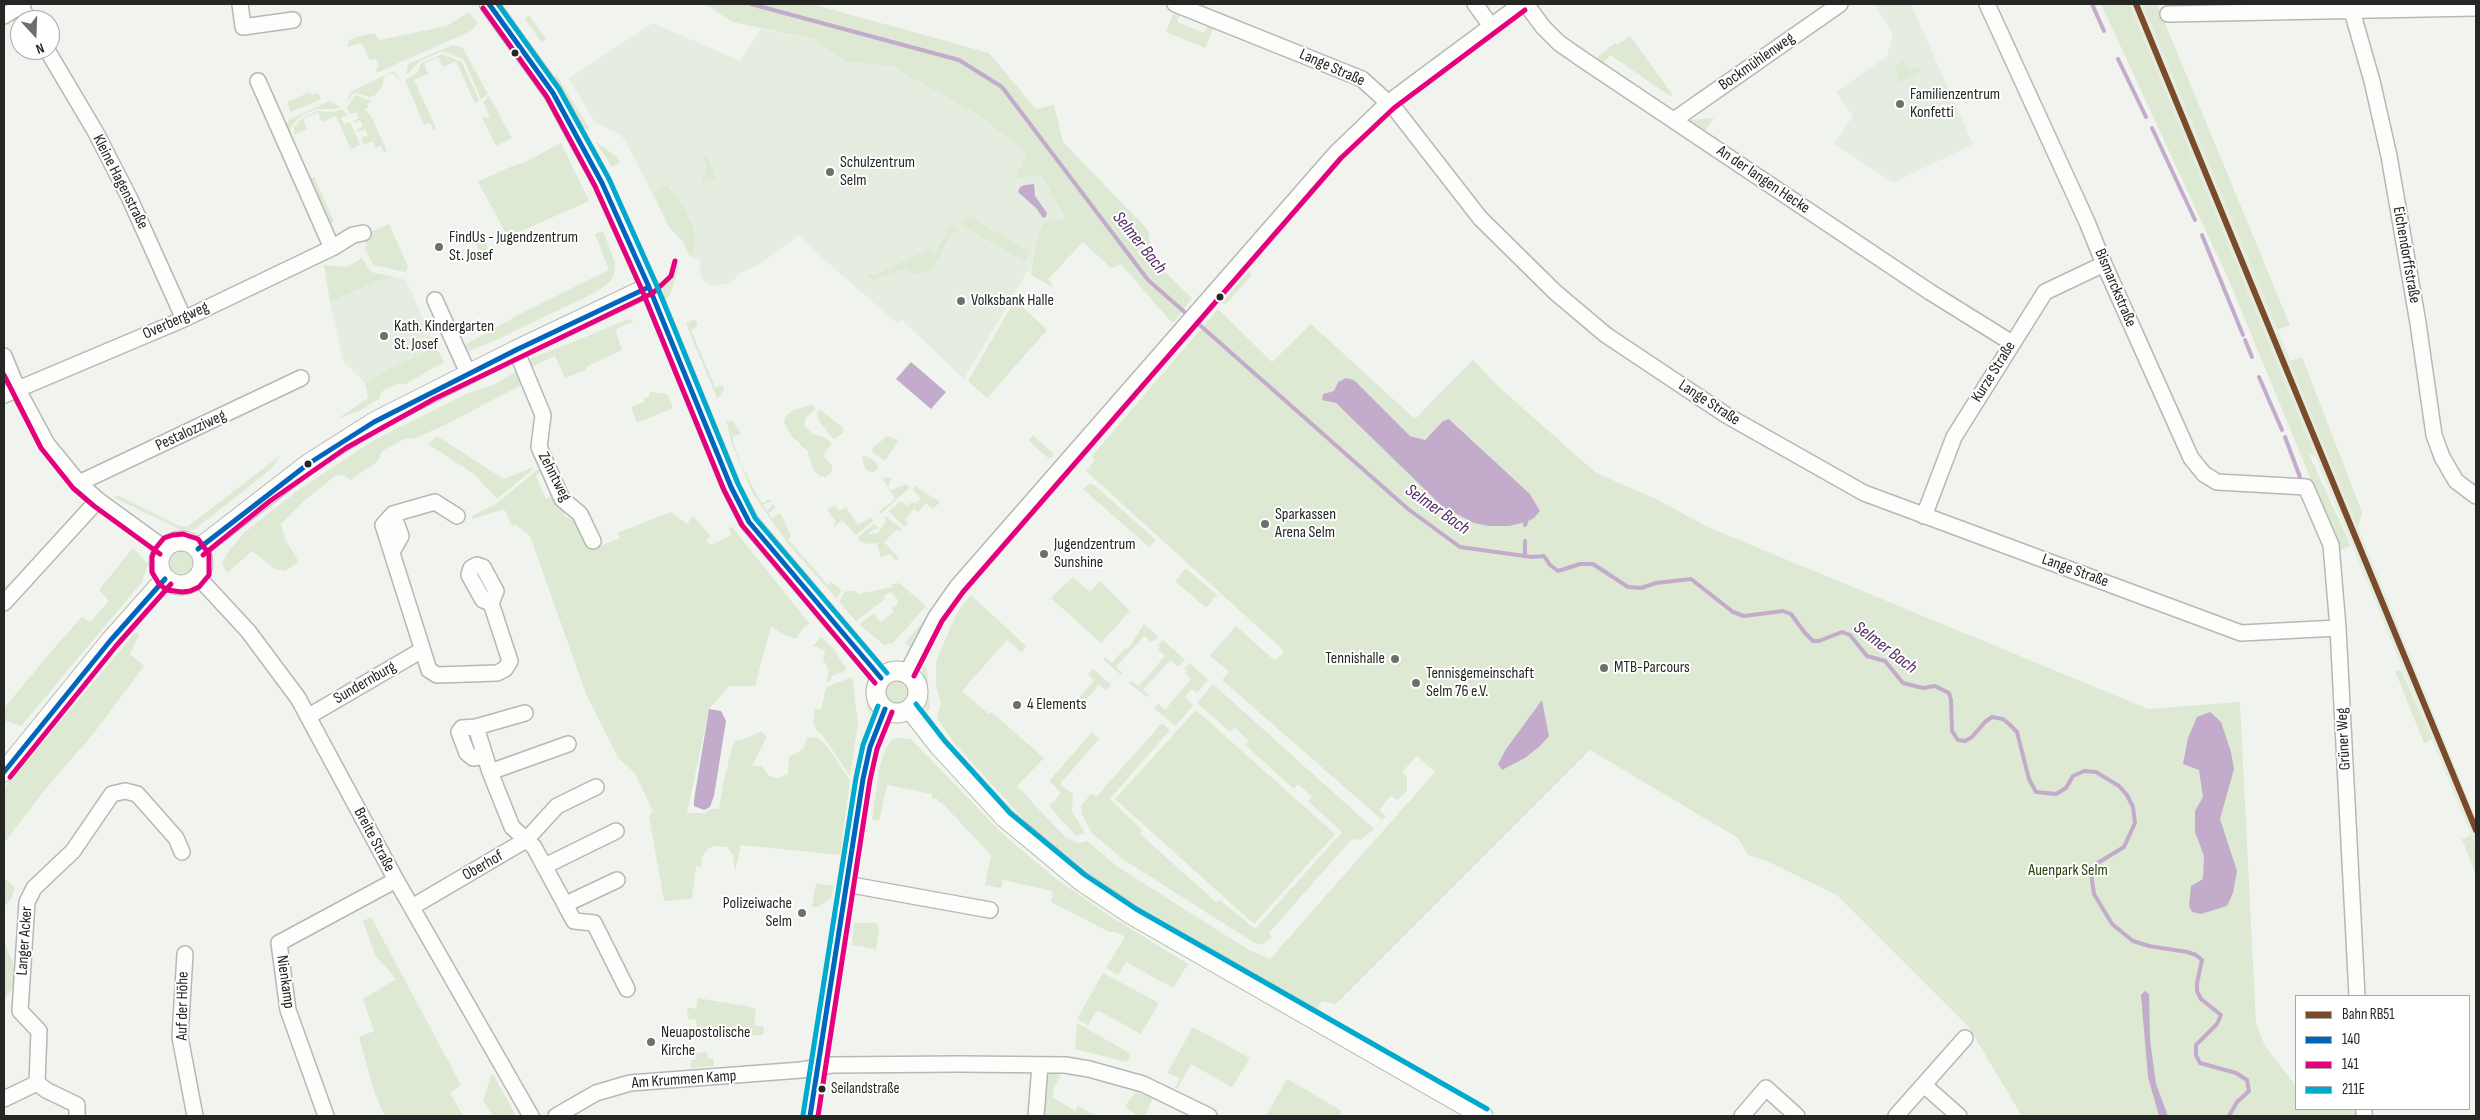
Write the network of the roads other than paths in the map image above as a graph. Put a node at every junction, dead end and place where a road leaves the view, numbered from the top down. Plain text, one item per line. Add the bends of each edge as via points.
1 (240, 4) edge
2 (489, 4) edge
3 (1175, 4) edge
4 (1475, 4) edge
5 (1522, 4) edge
6 (1526, 4) edge
7 (1840, 4) edge
8 (1987, 4) edge
9 (22, 5) edge
10 (2351, 7) edge
11 (2476, 8) edge
12 (2168, 14) dead end
13 (4, 16) edge
14 (293, 20) dead end
15 (1491, 26) junction
16 (53, 60) edge
17 (258, 81) dead end
18 (1388, 102) junction
19 (1674, 120) junction
20 (363, 233) dead end
21 (332, 248) junction
22 (2104, 264) junction
23 (649, 287) junction
24 (435, 300) dead end
25 (184, 318) junction
26 (2012, 343) junction
27 (516, 350) junction
28 (4, 356) edge
29 (468, 373) junction
30 (301, 378) dead end
31 (11, 392) edge
32 (80, 483) junction
33 (2306, 487) joint
34 (2476, 496) edge
35 (98, 500) junction
36 (456, 516) dead end
37 (1924, 516) junction
38 (593, 541) dead end
39 (164, 548) junction
40 (198, 549) junction
41 (198, 577) junction
42 (165, 579) junction
43 (4, 603) edge
44 (491, 603) dead end
45 (2338, 628) junction
46 (422, 650) junction
47 (907, 673) junction
48 (881, 678) junction
49 (885, 709) junction
50 (910, 709) junction
51 (526, 713) dead end
52 (309, 716) junction
53 (568, 744) dead end
54 (4, 772) edge
55 (490, 772) junction
56 (596, 787) dead end
57 (512, 827) junction
58 (616, 831) dead end
59 (526, 840) junction
60 (508, 851) junction
61 (182, 852) dead end
62 (545, 866) junction
63 (396, 880) junction
64 (617, 880) dead end
65 (846, 884) junction
66 (580, 897) junction
67 (566, 904) junction
68 (412, 907) junction
69 (990, 910) dead end
70 (594, 923) junction
71 (185, 954) dead end
72 (627, 989) dead end
73 (2357, 995) edge
74 (1965, 1038) dead end
75 (1040, 1065) junction
76 (818, 1066) junction
77 (37, 1083) junction
78 (1924, 1084) junction
79 (4, 1099) edge
80 (77, 1116) edge
81 (195, 1116) edge
82 (326, 1116) edge
83 (531, 1116) edge
84 (556, 1116) edge
85 (810, 1116) edge
86 (1036, 1116) edge
87 (1210, 1116) edge
88 (1483, 1116) edge
89 (1742, 1116) edge
90 (1797, 1116) edge
91 (1896, 1116) edge
92 (1959, 1116) edge

1 - 14 street via 243,27
2 - 23 main road via 553,93 578,134
3 - 18 street, Lange Straße via 1362,79
4 - 15 street
5 - 15 street
6 - 19 street, An der langen Hecke via 1559,43
7 - 19 street, Bockmühlenweg
8 - 22 street, Bismarckstraße
9 - 13 street
10 - 11 street
10 - 12 street
10 - 34 street, Eichendorffstraße via 2389,156 2434,436 2456,481
15 - 18 street
16 - 25 street, Kleine Hagenstraße via 129,197
17 - 21 street
18 - 37 street, Lange Straße via 1480,218 1555,292 1606,335 1726,415 1838,479 1864,493
18 - 47 street via 1336,153 957,587 936,617
19 - 26 street, An der langen Hecke via 1930,292
20 - 21 street, Overbergweg
21 - 25 street, Overbergweg
22 - 26 street, Kurze Straße via 2045,292
22 - 33 street, Bismarckstraße via 2191,458 2204,474 2218,482
23 - 27 main road
23 - 48 main road via 731,487 749,522
24 - 29 street
25 - 31 street, Overbergweg
26 - 37 street, Kurze Straße via 1954,437
27 - 29 main road
27 - 38 street, Zehntweg via 543,415 539,447 562,499 580,514
28 - 31 street
29 - 40 main road via 342,442 266,495
30 - 32 street, Pestalozziweg
31 - 32 street via 47,444
32 - 35 street
33 - 45 street, Grüner Weg via 2331,545
35 - 39 street
35 - 43 street
36 - 46 street via 435,502 393,514 383,525
37 - 45 street, Lange Straße via 2241,633
39 - 40 main road via 182,541
39 - 42 main road via 158,564
40 - 41 main road via 203,564
41 - 42 main road via 182,585
41 - 52 street, Breite Straße via 248,632
42 - 54 main road via 110,641
44 - 46 street via 510,661 506,669 497,673 437,675 429,670
45 - 73 street, Grüner Weg
46 - 52 street, Sundernburg
47 - 48 main road via 894,671
47 - 50 main road via 916,681 919,693
48 - 49 main road via 876,691
49 - 50 main road via 898,713
49 - 65 street via 870,747
50 - 88 main road via 938,745 1005,818 1081,881 1132,915
51 - 55 street via 476,727
52 - 63 street, Breite Straße
53 - 55 street
55 - 57 street
56 - 59 street, Oberhof via 557,806
57 - 59 street
57 - 60 street
58 - 62 street
59 - 60 street, Oberhof
59 - 62 street
60 - 68 street, Oberhof
61 - 77 street, Langer Acker via 176,838 137,794 125,791 112,794 73,851 34,888 26,902 20,1011 39,1031
62 - 67 street
63 - 68 street, Breite Straße
63 - 82 street, Nienkamp via 279,943 288,1010
64 - 66 street
65 - 69 street
65 - 76 street
66 - 67 street
66 - 70 street
67 - 70 street via 574,921
68 - 83 street, Breite Straße
70 - 72 street
71 - 81 street, Auf der Höhe via 180,1037
74 - 78 street
75 - 76 street
75 - 86 street
75 - 87 street via 1089,1069 1142,1084
76 - 84 street, Am Krummen Kamp via 792,1071 630,1083 596,1092
76 - 85 street
77 - 79 street
77 - 80 street via 77,1105
78 - 91 street
78 - 92 street
89 - 90 street via 1766,1088

